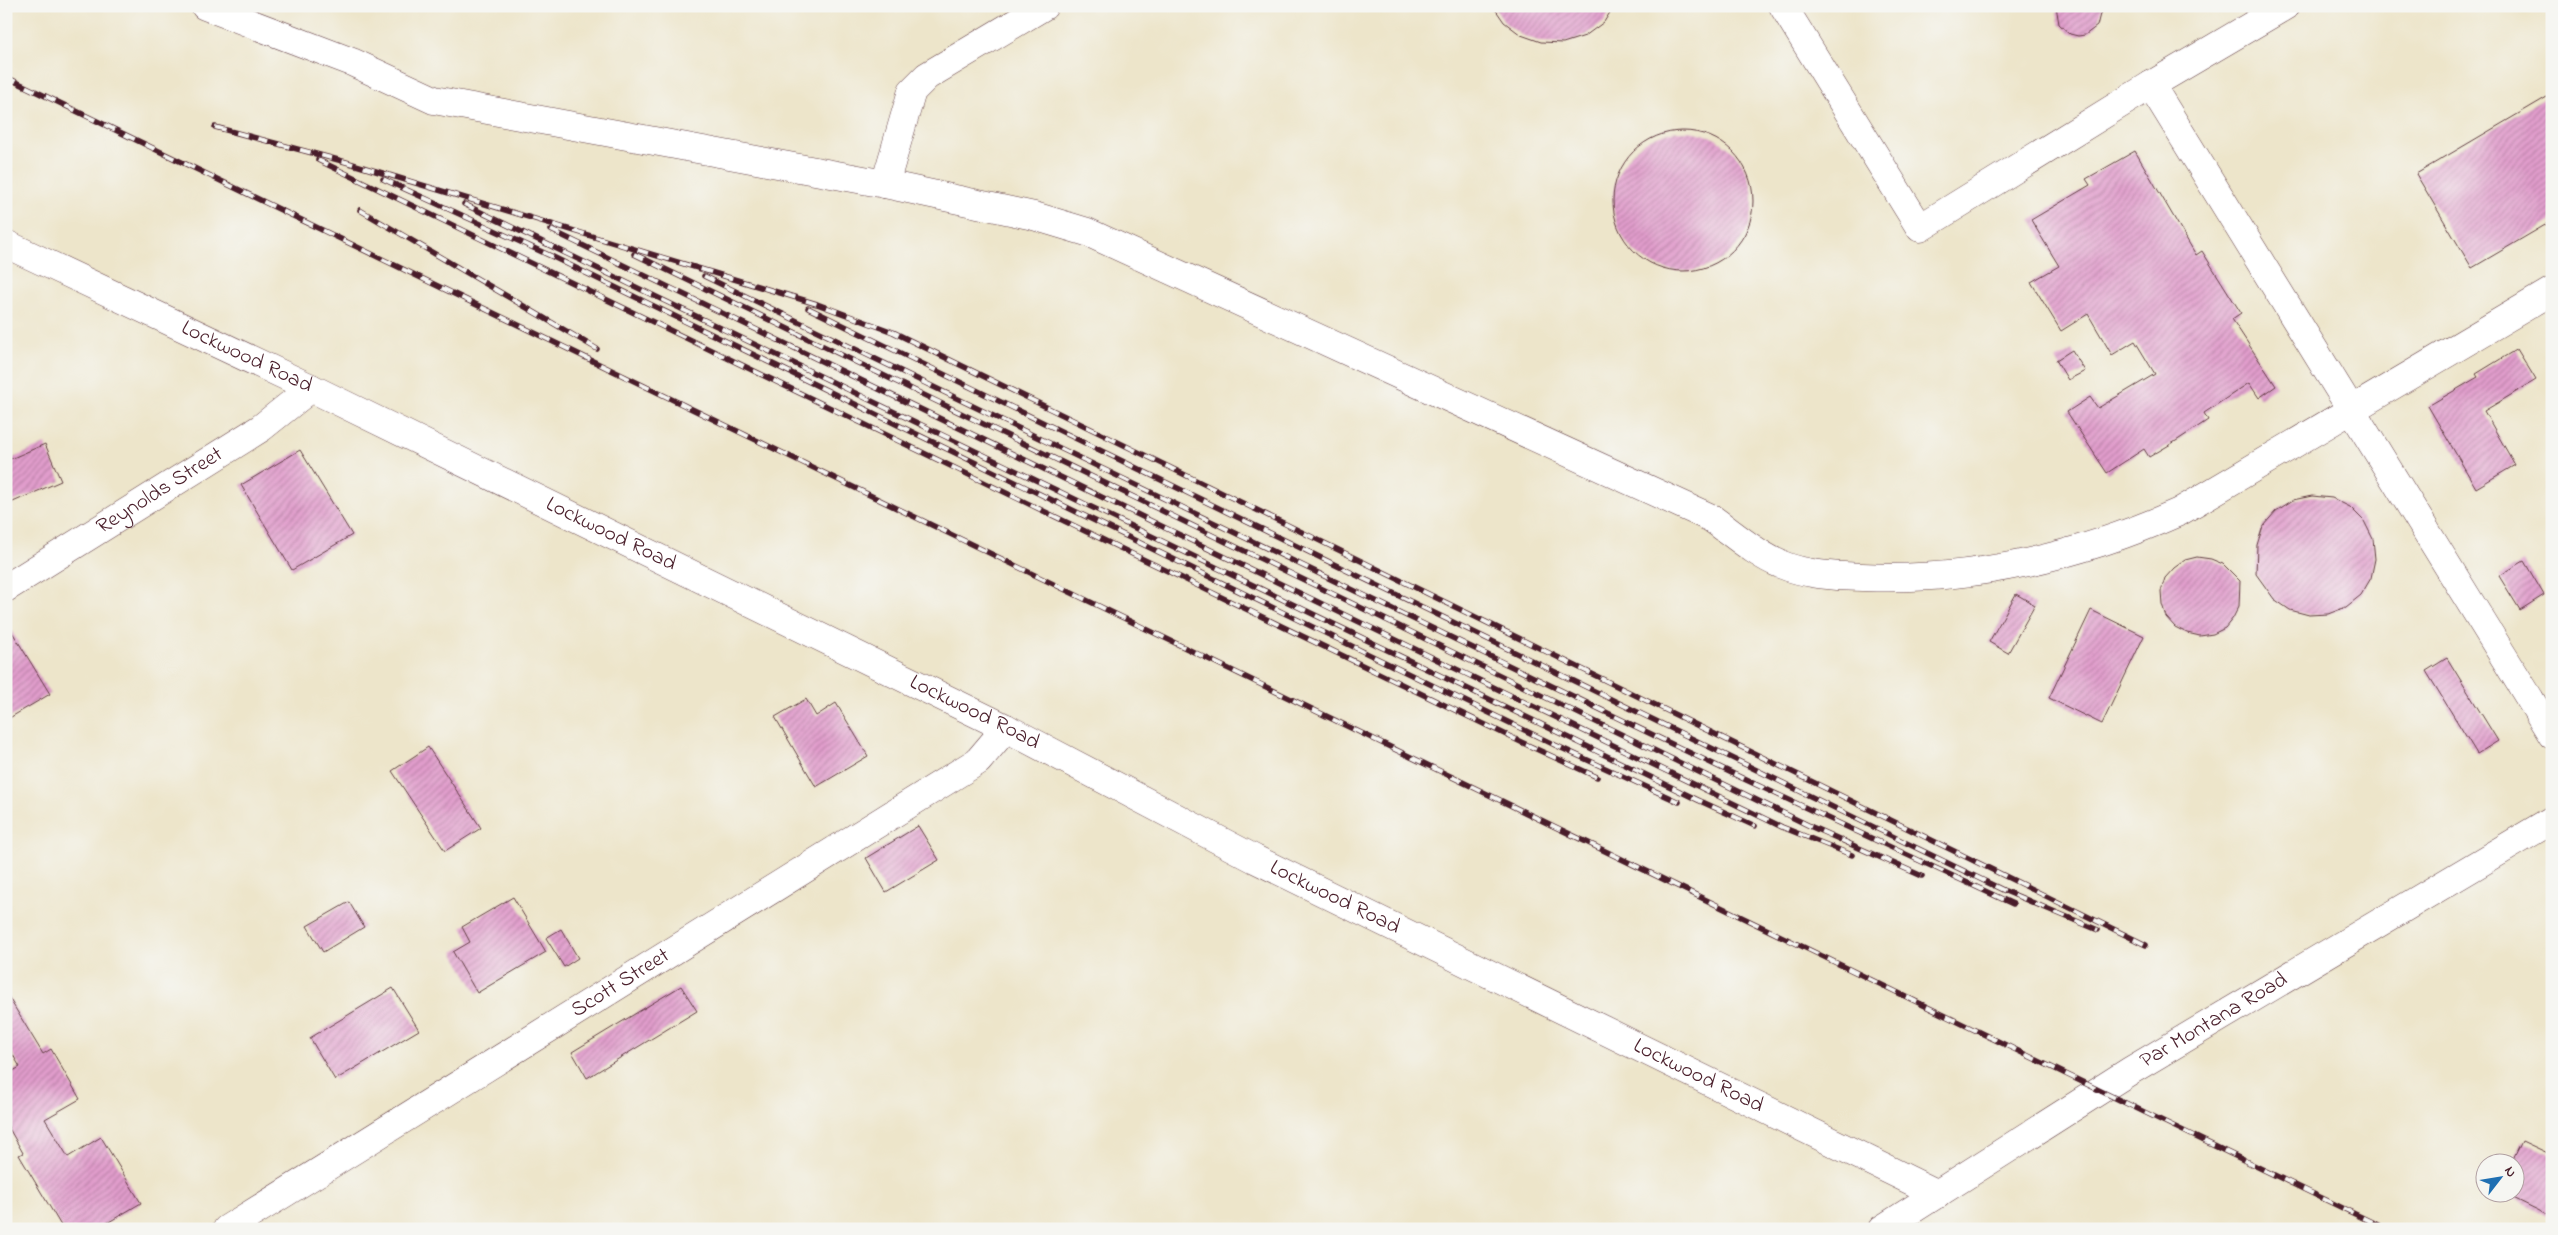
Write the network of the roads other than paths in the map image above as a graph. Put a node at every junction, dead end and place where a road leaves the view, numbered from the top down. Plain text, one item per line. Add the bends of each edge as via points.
1 (206, 6) edge
2 (1044, 6) edge
3 (1783, 6) edge
4 (2285, 6) edge
5 (2151, 85) junction
6 (885, 184) junction
7 (6, 244) edge
8 (2552, 291) edge
9 (311, 388) junction
10 (2351, 410) junction
11 (6, 588) edge
12 (1006, 728) junction
13 (2552, 735) edge
14 (2552, 820) edge
15 (1938, 1194) junction
16 (227, 1229) edge
17 (1882, 1229) edge

1 - 6 street via 352,62 434,100
2 - 6 street via 927,76 912,90
3 - 5 street via 1920,228
4 - 5 street
5 - 10 street
6 - 10 street via 1034,216 1087,232 1710,518 1779,564 1822,576 1945,576 2018,564 2085,548 2132,533 2179,512
7 - 9 street, Lockwood Road
8 - 10 street
9 - 11 street, Reynolds Street via 261,428
9 - 12 street, Lockwood Road
10 - 13 street
12 - 15 street, Lockwood Road via 1255,859
12 - 16 street, Scott Street via 978,761
14 - 15 street, Par Montana Road via 2130,1071
15 - 17 street, Par Montana Road

